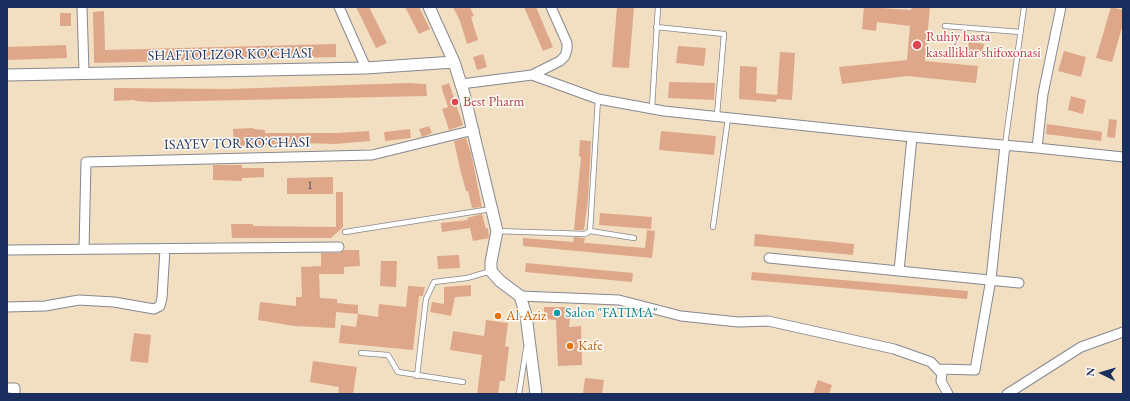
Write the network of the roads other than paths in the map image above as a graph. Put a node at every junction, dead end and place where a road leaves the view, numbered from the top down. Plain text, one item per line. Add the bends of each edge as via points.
1 (82, 7) edge
2 (339, 7) edge
3 (429, 7) edge
4 (551, 7) edge
5 (658, 7) edge
6 (1024, 7) edge
7 (1061, 7) edge
8 (945, 26) dead end
9 (656, 27) junction
10 (1020, 32) junction
11 (454, 62) junction
12 (366, 68) junction
13 (84, 72) junction
14 (7, 75) edge
15 (532, 75) junction
16 (461, 84) junction
17 (598, 99) junction
18 (652, 108) junction
19 (717, 115) junction
20 (728, 116) junction
21 (474, 130) junction
22 (912, 138) junction
23 (1005, 145) junction
24 (1037, 148) junction
25 (1123, 157) edge
26 (491, 208) junction
27 (713, 227) dead end
28 (498, 231) junction
29 (590, 231) junction
30 (345, 232) dead end
31 (634, 238) dead end
32 (339, 247) dead end
33 (84, 249) junction
34 (165, 249) junction
35 (7, 250) edge
36 (769, 258) dead end
37 (899, 271) junction
38 (491, 272) junction
39 (991, 279) junction
40 (1019, 283) dead end
41 (520, 296) junction
42 (7, 307) edge
43 (1123, 332) edge
44 (528, 335) junction
45 (361, 352) dead end
46 (939, 369) junction
47 (417, 376) junction
48 (463, 382) dead end
49 (7, 388) edge
50 (15, 394) edge
51 (519, 394) edge
52 (536, 394) edge
53 (948, 394) edge
54 (1008, 394) edge

1 - 13 street
2 - 12 street
3 - 11 street
4 - 15 street via 568,49 560,61
5 - 9 lane
6 - 10 lane
7 - 24 street via 1043,94
8 - 10 lane
9 - 18 lane
9 - 19 lane via 724,34
10 - 23 lane
11 - 12 street, SHAFTOLIZOR KO'CHASI
11 - 16 street
12 - 13 street, SHAFTOLIZOR KO'CHASI
13 - 14 street, SHAFTOLIZOR KO'CHASI
15 - 16 street
15 - 17 street
16 - 21 street
17 - 18 street
17 - 29 lane
18 - 19 street
19 - 20 street
20 - 22 street
20 - 27 lane
21 - 26 street
21 - 33 street, ISAYEV TOR KO'CHASI via 372,155 86,162
22 - 23 street
22 - 37 street
23 - 24 street
23 - 39 street
24 - 25 street
26 - 28 street
26 - 30 lane
28 - 29 lane via 585,234
28 - 38 street
29 - 31 lane
32 - 34 street
33 - 34 street
33 - 35 street
34 - 42 street via 162,298 160,306 154,309 114,302 79,300 45,306
36 - 37 street
37 - 39 street
38 - 41 street
38 - 47 lane via 434,282 426,299
39 - 40 street
39 - 46 street via 975,370
41 - 44 street via 526,315
41 - 46 street via 618,300 681,316 738,322 768,321 894,349 931,362
43 - 54 street via 1081,347
44 - 51 lane
44 - 52 street
45 - 47 lane via 388,355 398,372
46 - 53 street via 943,387
47 - 48 lane
49 - 50 street via 15,388

